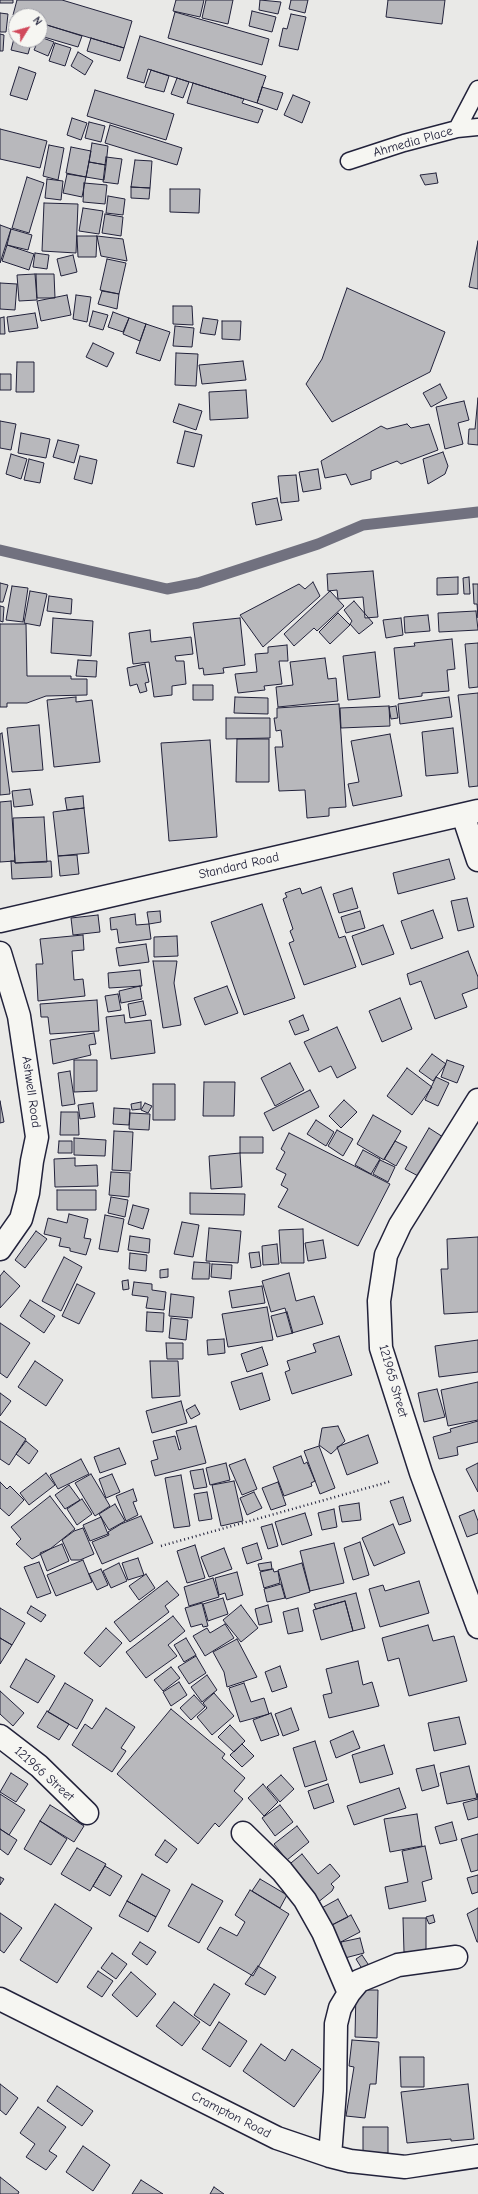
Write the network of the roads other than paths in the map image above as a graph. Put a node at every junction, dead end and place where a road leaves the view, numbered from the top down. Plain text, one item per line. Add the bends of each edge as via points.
1 (478, 89) edge
2 (478, 127) edge
3 (457, 129) junction
4 (349, 161) dead end
5 (470, 813) edge
6 (478, 860) edge
7 (0, 921) edge
8 (0, 953) edge
9 (478, 1100) edge
10 (0, 1249) edge
11 (478, 1627) edge
12 (0, 1736) edge
13 (87, 1813) dead end
14 (243, 1833) dead end
15 (456, 1957) dead end
16 (349, 1993) junction
17 (0, 1999) edge
18 (330, 2156) junction
19 (478, 2156) edge

1 - 3 lane
2 - 3 lane, Ahmedia Place
3 - 4 lane, Ahmedia Place
5 - 6 street
5 - 7 street, Standard Road
8 - 10 street, Ashwell Road via 19,1016 38,1137 21,1219
9 - 11 street, 121965 Street via 400,1225 386,1255 379,1301 381,1348 421,1473
12 - 13 street, 121966 Street via 38,1766
14 - 16 street via 282,1871 305,1900 323,1932
15 - 16 street via 393,1967 359,1981
16 - 18 street via 340,2008 336,2024 335,2091
17 - 18 street, Crampton Road via 277,2138
18 - 19 street, Crampton Road via 405,2167

